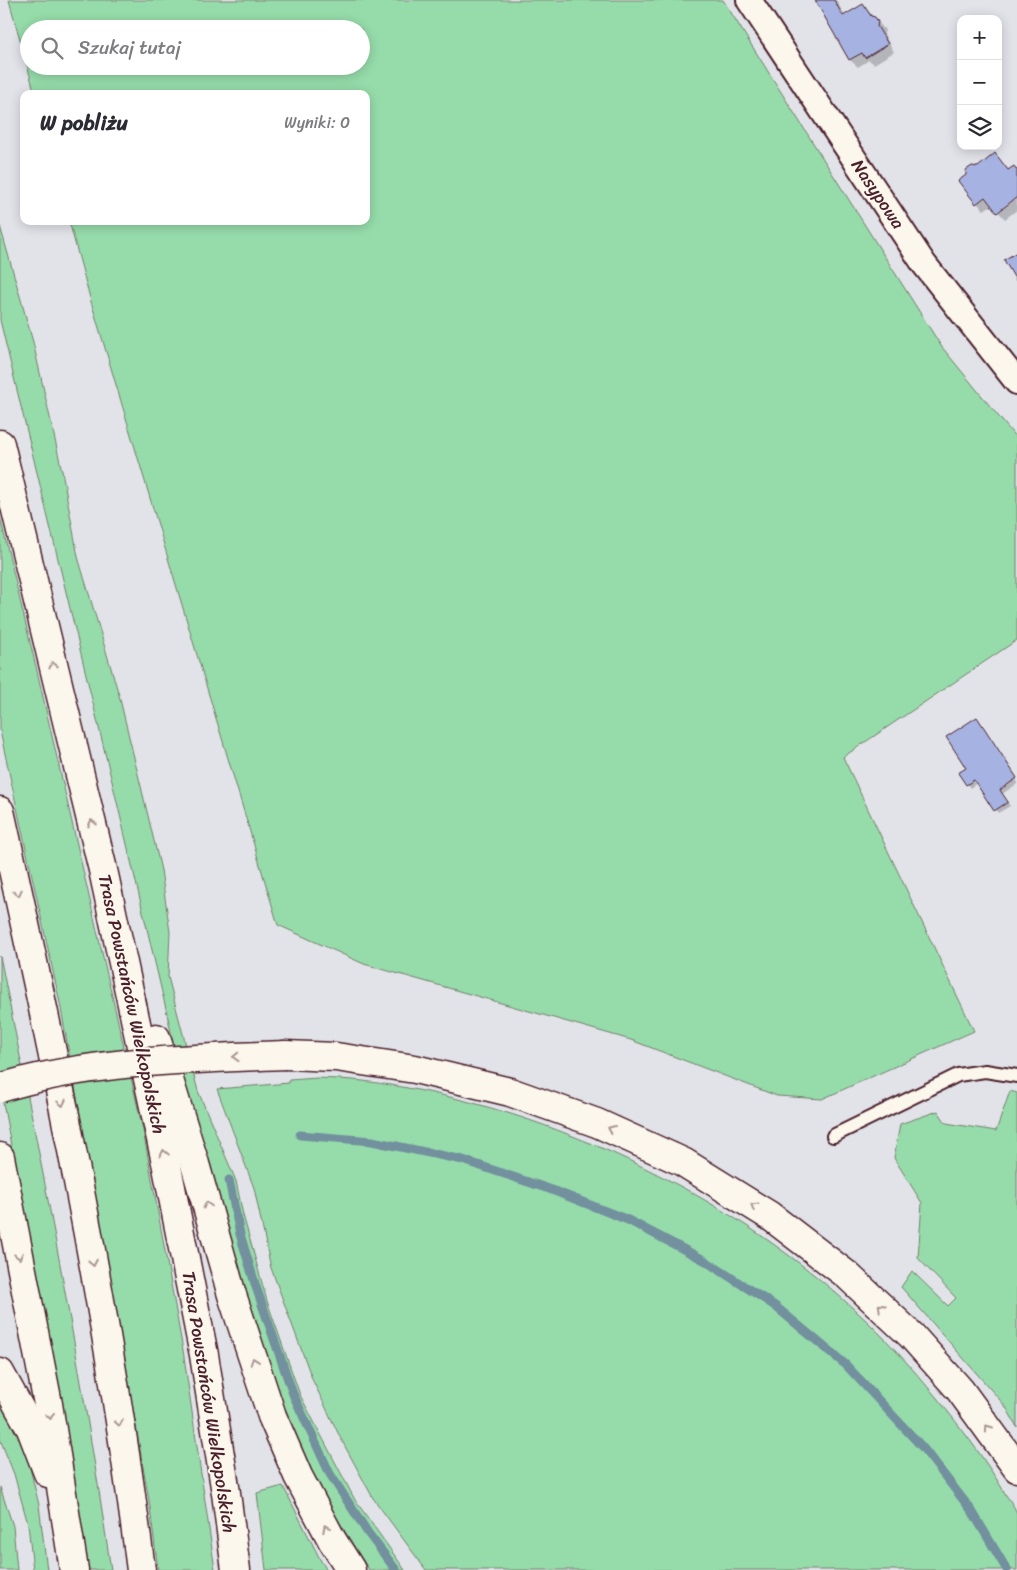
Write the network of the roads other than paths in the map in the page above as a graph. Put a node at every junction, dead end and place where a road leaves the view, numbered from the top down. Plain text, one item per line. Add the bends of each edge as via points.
1 (749, 0) edge
2 (1014, 372) edge
3 (0, 444) edge
4 (0, 811) edge
5 (103, 870) junction
6 (1017, 1076) edge
7 (0, 1088) edge
8 (833, 1136) dead end
9 (0, 1157) edge
10 (0, 1373) edge
11 (1017, 1468) edge
12 (68, 1526) junction
13 (74, 1570) edge
14 (141, 1570) edge
15 (236, 1570) edge
16 (351, 1570) edge

1 - 2 street, Nasypowa via 924,264
5 -> 3 highway, Trasa Powstańców Wielkopolskich
4 -> 14 highway via 93,1260
15 -> 5 highway, Trasa Powstańców Wielkopolskich via 204,1355
16 -> 5 highway via 298,1476 272,1416
6 - 8 lane via 985,1071 958,1075
11 -> 7 highway, bridge via 960,1390 911,1335 847,1274 770,1216 683,1162 597,1123 510,1092 415,1069 336,1057 285,1055 156,1060 52,1076
9 -> 12 highway
10 - 12 highway via 31,1429
12 - 13 highway

